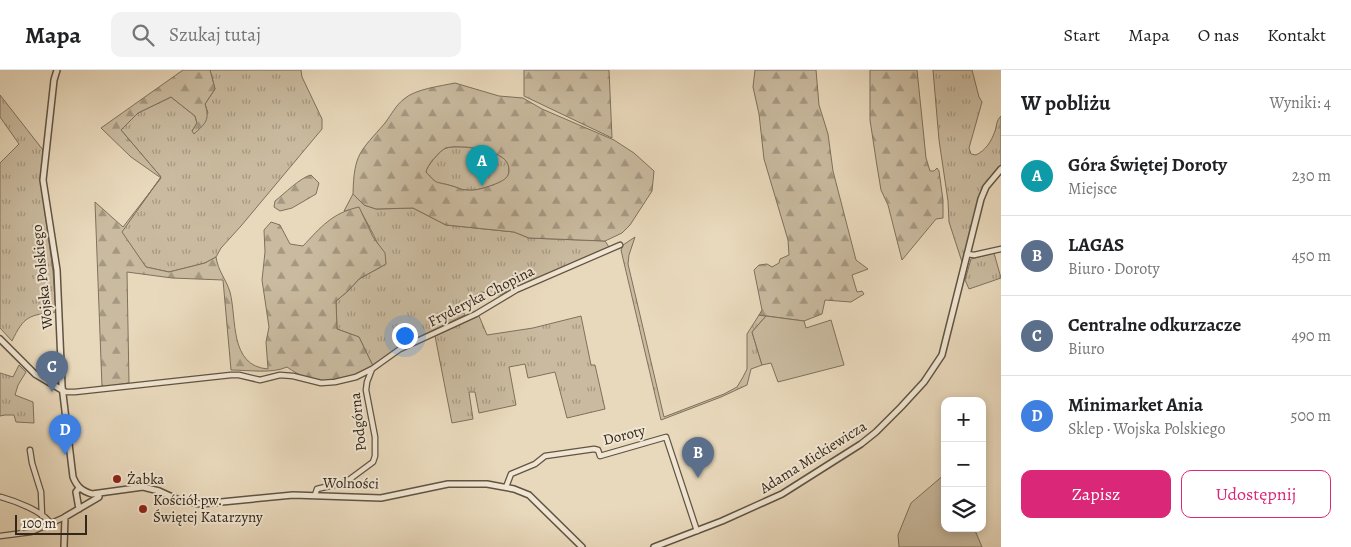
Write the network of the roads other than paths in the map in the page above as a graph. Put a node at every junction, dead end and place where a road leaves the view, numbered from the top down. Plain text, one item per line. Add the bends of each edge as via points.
1 (57, 70) edge
2 (1001, 169) edge
3 (620, 245) dead end
4 (1001, 249) edge
5 (967, 254) junction
6 (0, 339) edge
7 (372, 370) junction
8 (62, 390) junction
9 (30, 450) dead end
10 (506, 487) junction
11 (79, 488) junction
12 (100, 493) junction
13 (314, 495) junction
14 (1, 497) edge
15 (79, 509) junction
16 (42, 516) junction
17 (65, 517) junction
18 (51, 524) junction
19 (697, 530) junction
20 (0, 536) edge
21 (64, 547) edge
22 (582, 547) edge
23 (654, 547) edge

1 - 8 street, Wojska Polskiego via 43,180 57,270
2 - 5 street, Adama Mickiewicza via 981,199
3 - 7 street, Fryderyka Chopina via 516,290 476,314 400,350
4 - 5 street
5 - 19 street, Adama Mickiewicza via 942,355 924,382 897,411 861,444 794,487 769,501
6 - 8 street via 35,374
7 - 8 street, Fryderyka Chopina via 356,377 328,382 280,375 260,380 231,375 75,392
7 - 13 street, Podgórna via 366,390 375,437 373,462 346,482 317,489
8 - 11 street, Wojska Polskiego via 73,477
9 - 16 street via 41,492
10 - 13 street, Wolności via 435,486 380,498
10 - 19 street, Doroty via 511,474 545,456 594,449 600,456 666,437
10 - 22 street, Wolności via 536,500
11 - 12 street, Wolności via 85,492
11 - 15 street, Wojska Polskiego via 76,492
12 - 13 street, Wolności via 143,487 181,501 201,504
12 - 15 street via 99,497
14 - 16 street
15 - 17 street
16 - 18 street
17 - 18 street
17 - 21 street
18 - 20 street via 24,533
19 - 23 street, Adama Mickiewicza

